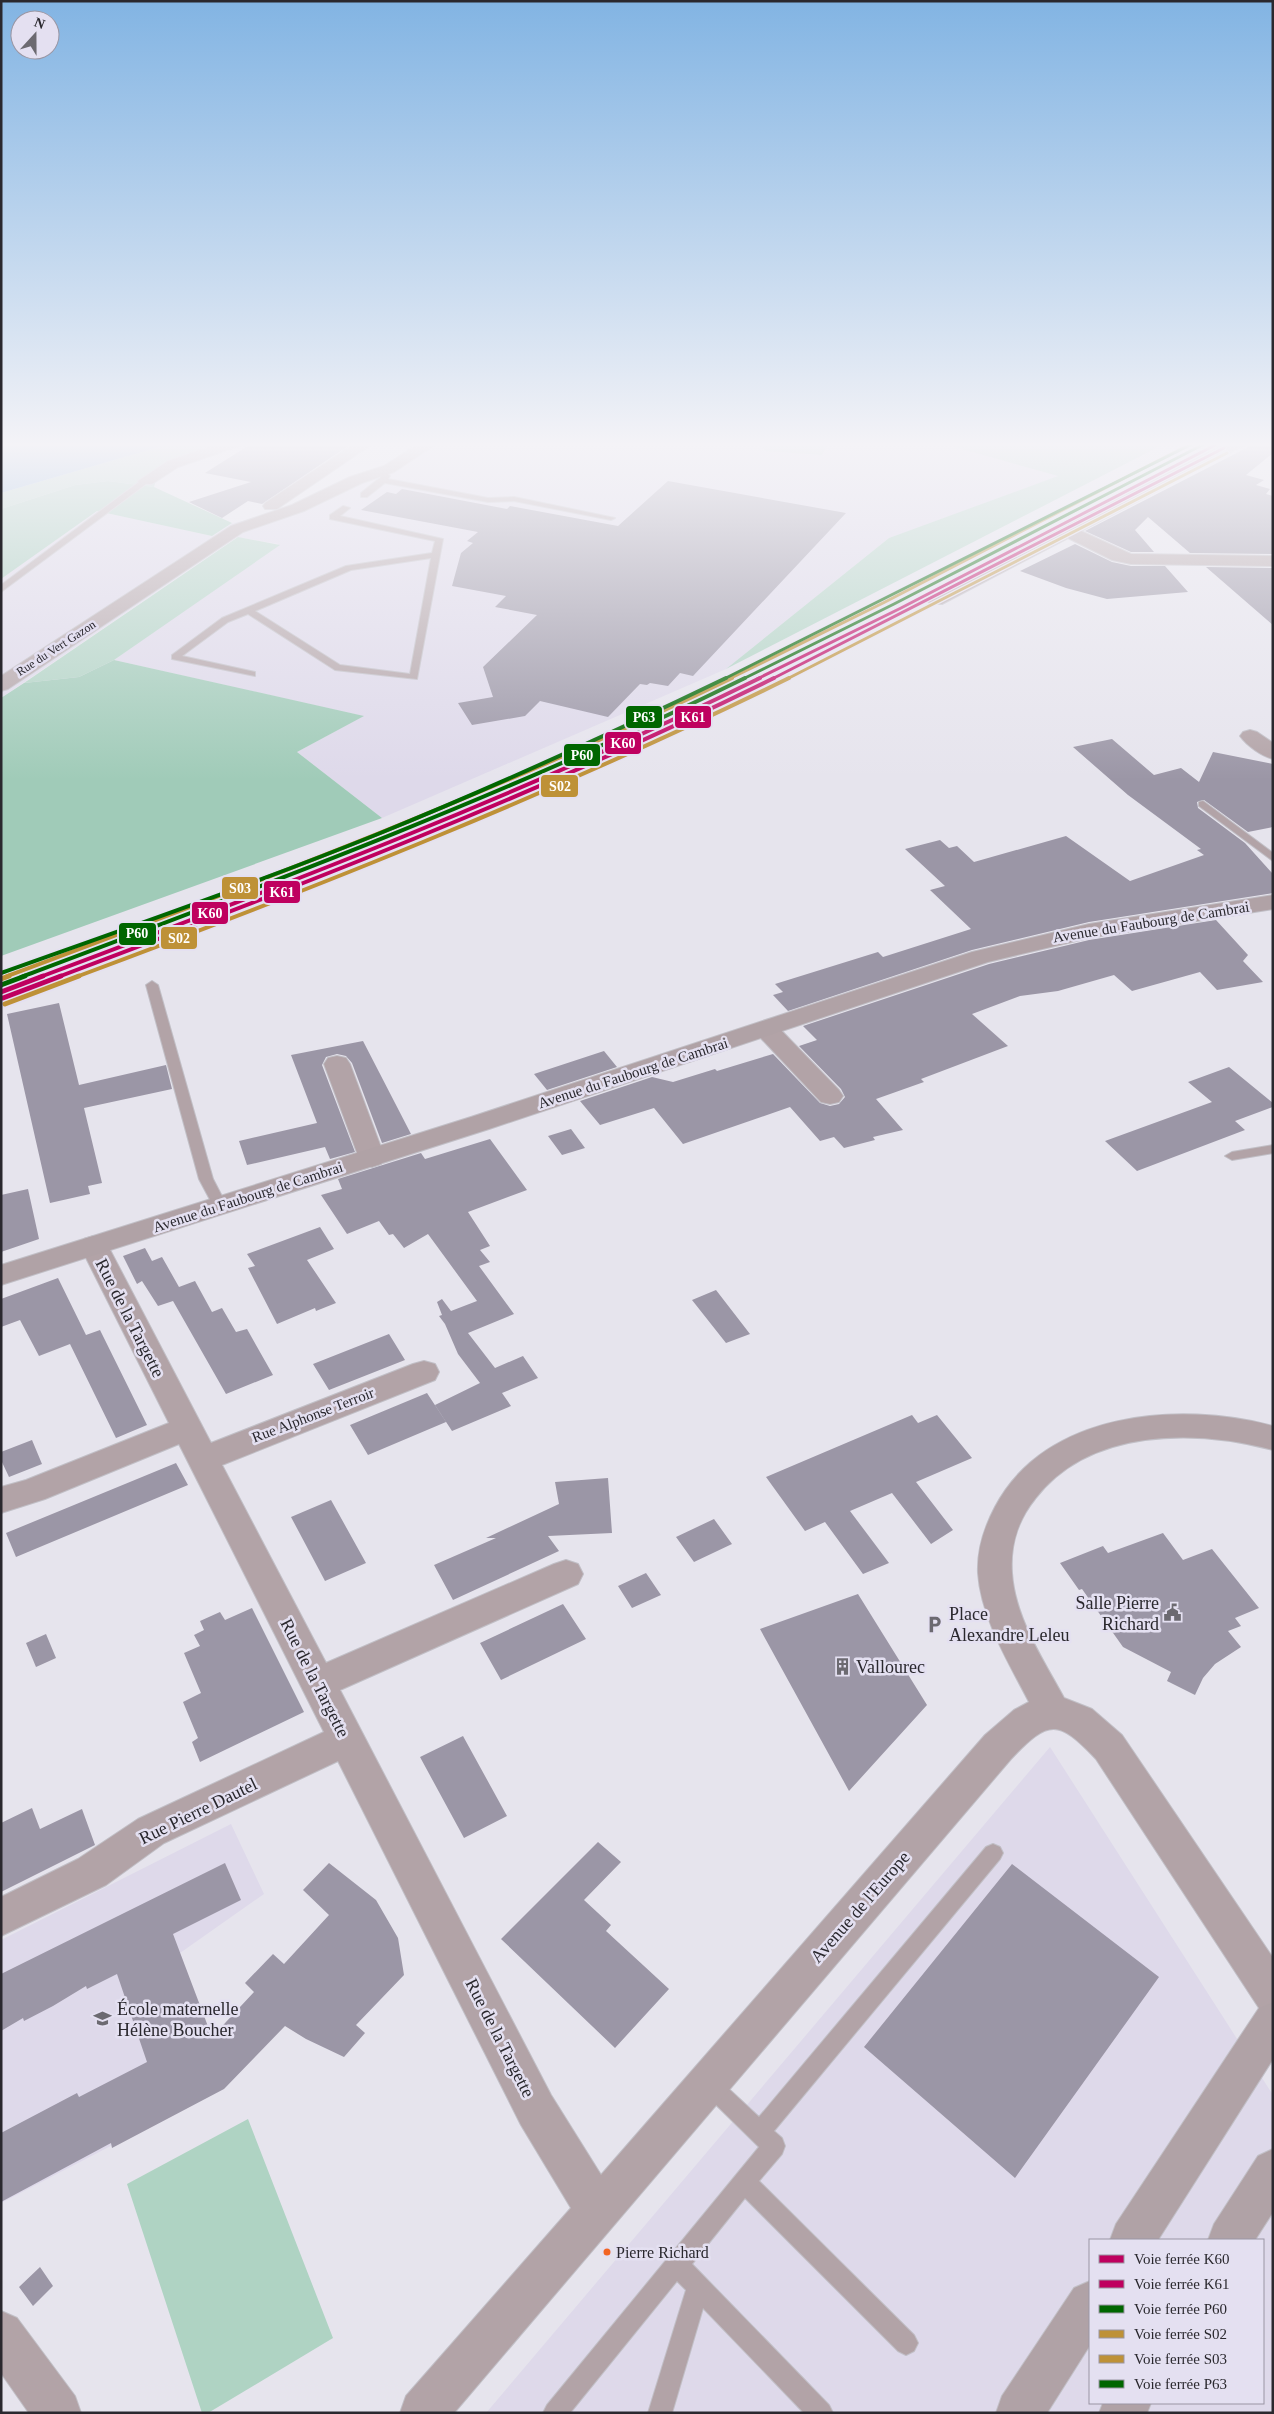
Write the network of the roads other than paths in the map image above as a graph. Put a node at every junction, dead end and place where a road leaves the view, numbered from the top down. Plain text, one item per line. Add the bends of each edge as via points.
1 (47, 555) edge
2 (198, 555) edge
3 (436, 555) joint
4 (1023, 555) edge
5 (1115, 555) edge
6 (1273, 561) edge
7 (1, 589) edge
8 (936, 600) dead end
9 (248, 610) junction
10 (252, 674) dead end
11 (1, 684) edge
12 (1250, 736) dead end
13 (1273, 753) edge
14 (1202, 804) dead end
15 (1273, 858) edge
16 (1273, 902) edge
17 (152, 985) dead end
18 (766, 1029) junction
19 (337, 1064) dead end
20 (830, 1096) dead end
21 (1273, 1149) edge
22 (1232, 1156) dead end
23 (372, 1158) junction
24 (220, 1206) junction
25 (94, 1246) junction
26 (1, 1275) edge
27 (424, 1372) dead end
28 (187, 1428) junction
29 (1273, 1438) edge
30 (203, 1459) junction
31 (1, 1500) edge
32 (566, 1574) dead end
33 (318, 1683) junction
34 (1052, 1711) junction
35 (346, 1739) junction
36 (992, 1853) dead end
37 (1, 1917) edge
38 (1273, 1994) edge
39 (1273, 2022) edge
40 (708, 2084) junction
41 (759, 2133) junction
42 (1273, 2171) edge
43 (744, 2182) junction
44 (598, 2211) junction
45 (1133, 2239) edge
46 (1231, 2239) edge
47 (677, 2265) junction
48 (698, 2287) junction
49 (1089, 2306) edge
50 (1, 2334) edge
51 (906, 2343) dead end
52 (58, 2413) edge
53 (422, 2413) edge
54 (555, 2413) edge
55 (660, 2413) edge
56 (821, 2413) edge
57 (1019, 2413) edge

1 - 7 lane
2 - 11 street, Rue du Vert Gazon
3 - 9 lane via 349,568
3 - 9 lane via 414,677 338,668
4 - 8 street
5 - 6 street via 1131,559
9 - 10 lane via 219,624 175,657
12 - 13 street
14 - 15 lane
16 - 18 street, Avenue du Faubourg de Cambrai via 1112,925 1038,941 980,957
17 - 24 lane via 206,1179
18 - 20 street
18 - 23 street, Avenue du Faubourg de Cambrai
19 - 23 street
21 - 22 lane
23 - 24 street, Avenue du Faubourg de Cambrai
24 - 25 street, Avenue du Faubourg de Cambrai
25 - 26 street, Avenue du Faubourg de Cambrai
25 - 28 street, Rue de la Targette
27 - 30 street, Rue Alphonse Terroir
28 - 30 street, Rue de la Targette
28 - 31 street via 34,1490
29 - 34 street via 1223,1427 1179,1425 1139,1430 1082,1446 1052,1462 1020,1494 1001,1528 995,1555 998,1592
30 - 33 street, Rue de la Targette
32 - 33 street
33 - 35 street, Rue de la Targette
34 - 38 street via 1076,1718 1109,1747
34 - 40 street, Avenue de l'Europe via 1037,1714 1007,1738
35 - 37 street, Rue Pierre Dautel via 152,1831 92,1872
35 - 44 street, Rue de la Targette via 536,2110
36 - 41 lane
39 - 45 street
40 - 41 lane
40 - 44 street, Avenue de l'Europe
41 - 43 lane via 774,2146
42 - 46 street
43 - 47 lane
43 - 51 lane
44 - 53 street, Avenue de l'Europe
47 - 48 lane
47 - 54 lane
48 - 55 lane
48 - 56 lane
49 - 57 street
50 - 52 street

